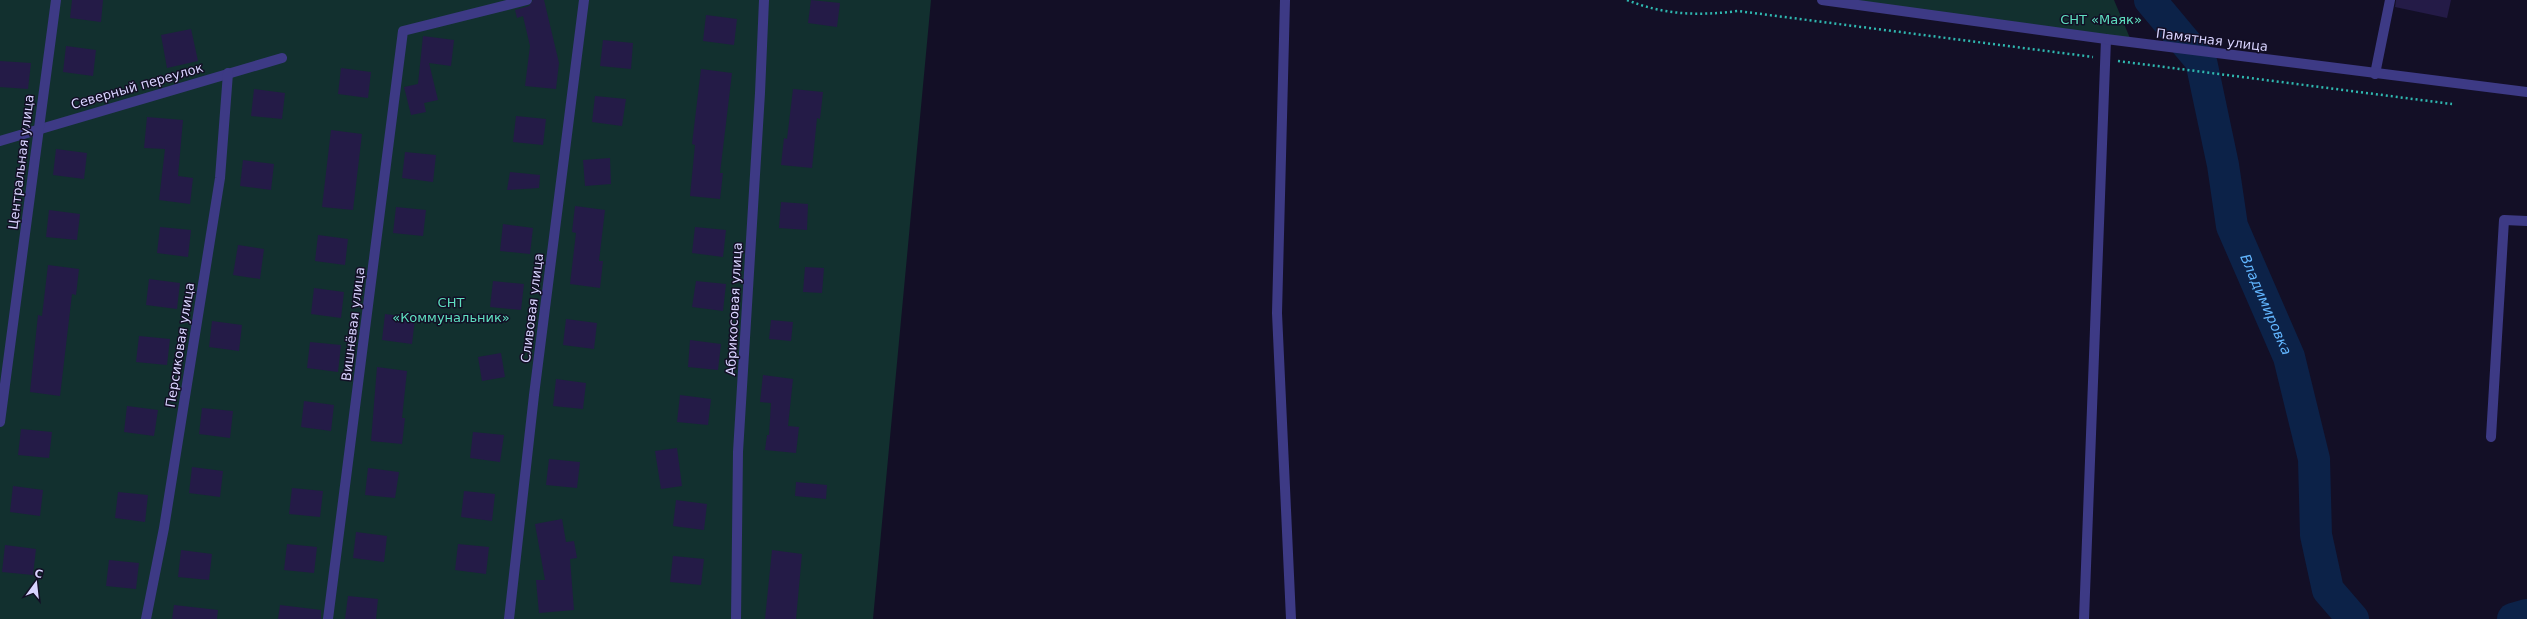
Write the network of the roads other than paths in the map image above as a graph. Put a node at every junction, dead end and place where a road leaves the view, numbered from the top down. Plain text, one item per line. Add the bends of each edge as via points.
1 (56, 0) edge
2 (527, 0) edge
3 (584, 0) edge
4 (764, 0) edge
5 (1285, 0) edge
6 (1822, 0) edge
7 (2390, 0) edge
8 (1844, 1) edge
9 (2106, 39) junction
10 (282, 58) dead end
11 (228, 73) junction
12 (2375, 74) junction
13 (2527, 92) edge
14 (39, 128) junction
15 (0, 141) edge
16 (2527, 221) edge
17 (0, 422) edge
18 (2491, 437) dead end
19 (146, 619) edge
20 (328, 619) edge
21 (509, 619) edge
22 (736, 619) edge
23 (1291, 619) edge
24 (2084, 619) edge

1 - 14 street, Центральная улица
2 - 20 street, Вишнёвая улица via 403,31
3 - 21 street, Сливовая улица via 535,387
4 - 22 street, Абрикосовая улица via 738,452
5 - 23 street via 1277,313
6 - 8 street, Памятная улица
7 - 12 street
8 - 9 street, Памятная улица
9 - 12 street, Памятная улица
9 - 24 street
10 - 11 street, Северный переулок
11 - 14 street, Северный переулок
11 - 19 street, Персиковая улица via 220,178 164,528
12 - 13 street, Памятная улица
14 - 15 street, Северный переулок
14 - 17 street, Центральная улица
16 - 18 street via 2504,220

